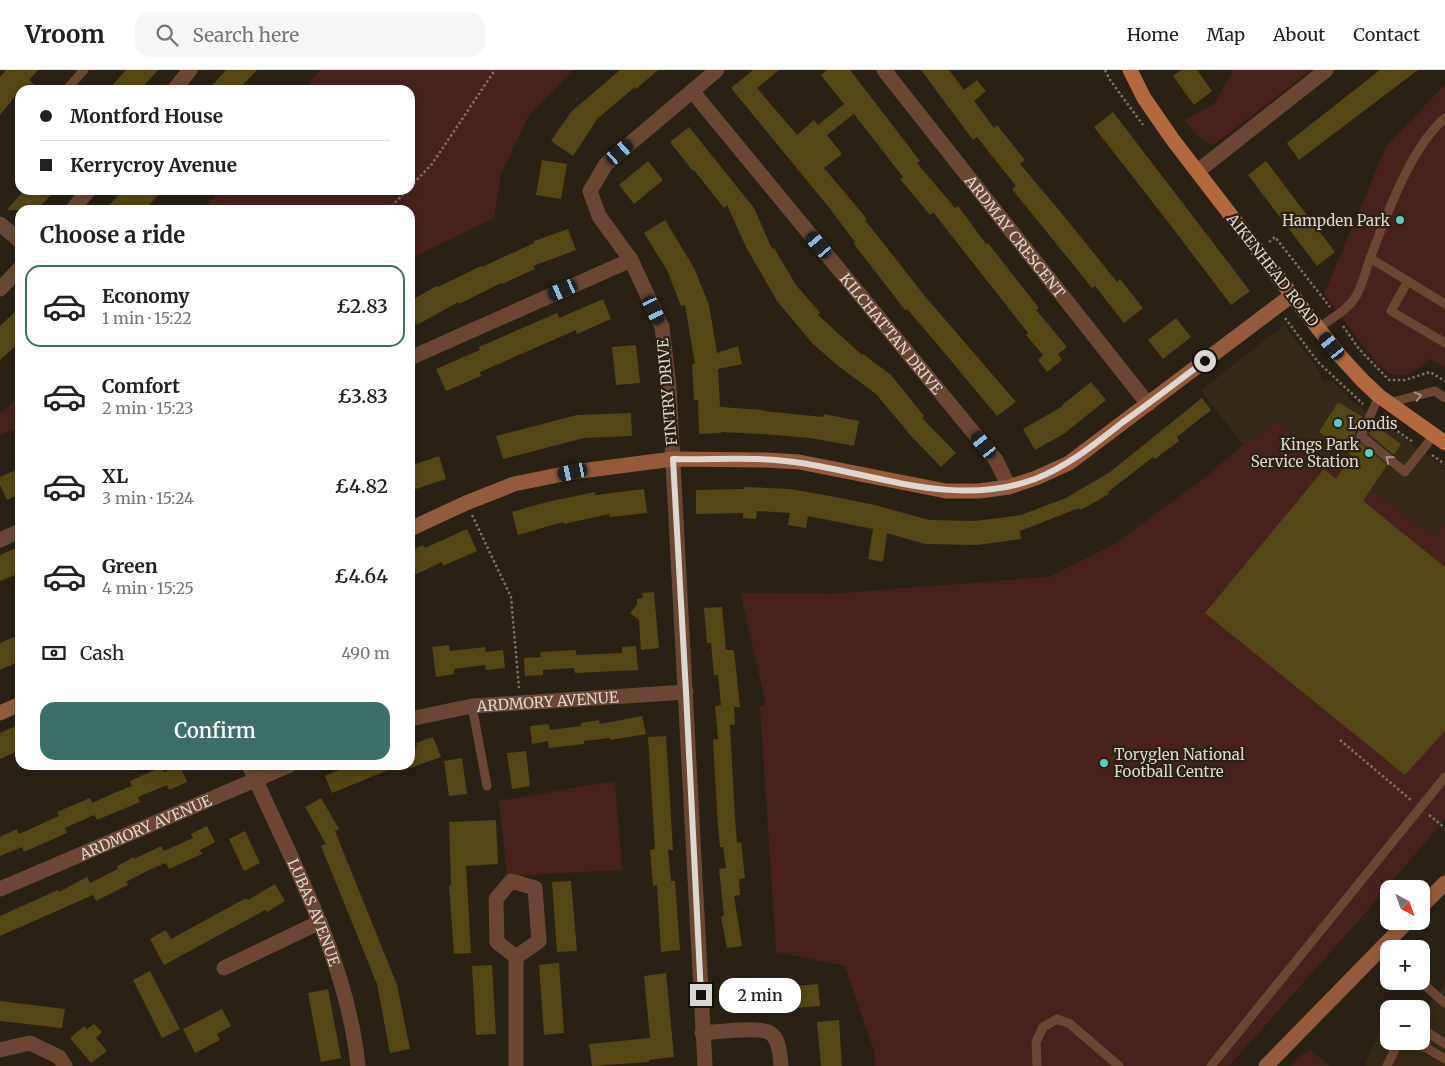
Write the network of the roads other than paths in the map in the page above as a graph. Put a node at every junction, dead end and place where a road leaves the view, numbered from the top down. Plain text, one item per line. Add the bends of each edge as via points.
1 (84, 70) edge
2 (190, 70) edge
3 (717, 70) edge
4 (884, 70) edge
5 (1130, 70) edge
6 (1326, 70) edge
7 (70, 85) edge
8 (178, 85) edge
9 (692, 91) junction
10 (1445, 118) edge
11 (1198, 172) junction
12 (85, 195) edge
13 (76, 205) edge
14 (0, 224) edge
15 (15, 237) edge
16 (1370, 258) junction
17 (631, 260) junction
18 (15, 273) edge
19 (1408, 281) junction
20 (0, 289) edge
21 (1292, 295) junction
22 (1445, 304) edge
23 (1318, 328) junction
24 (1445, 343) edge
25 (415, 356) edge
26 (1445, 398) edge
27 (1383, 399) junction
28 (1148, 404) junction
29 (1439, 439) edge
30 (673, 459) junction
31 (1009, 487) junction
32 (415, 527) edge
33 (15, 533) edge
34 (0, 540) edge
35 (686, 692) junction
36 (15, 706) edge
37 (472, 706) junction
38 (0, 713) edge
39 (415, 718) edge
40 (251, 770) edge
41 (278, 770) edge
42 (1445, 777) edge
43 (255, 780) junction
44 (487, 786) dead end
45 (1445, 883) edge
46 (0, 889) edge
47 (1430, 898) edge
48 (320, 922) junction
49 (1401, 930) edge
50 (1394, 940) edge
51 (1380, 955) edge
52 (516, 957) junction
53 (224, 968) dead end
54 (1430, 990) edge
55 (1445, 1003) edge
56 (702, 1033) junction
57 (1430, 1034) edge
58 (1445, 1044) edge
59 (0, 1050) edge
60 (1394, 1050) edge
61 (1430, 1050) edge
62 (1393, 1053) junction
63 (1403, 1058) dead end
64 (1445, 1059) edge
65 (1117, 1065) edge
66 (66, 1066) edge
67 (358, 1066) edge
68 (516, 1066) edge
69 (705, 1066) edge
70 (780, 1066) edge
71 (1037, 1066) edge
72 (1211, 1066) edge
73 (1266, 1066) edge
74 (1388, 1066) edge

1 - 7 lane
2 - 8 street
3 - 9 street, FINTRY DRIVE
4 - 28 street, ARDMAY CRESCENT
5 - 11 main road, AIKENHEAD ROAD via 1156,116
6 - 11 street
9 - 17 street, FINTRY DRIVE via 606,164 590,191 599,216
9 - 31 street, KILCHATTAN DRIVE via 996,460
10 - 16 lane via 1423,143 1406,172
11 - 21 main road, AIKENHEAD ROAD
12 - 13 street
14 - 15 street
16 - 19 lane
16 - 23 lane via 1356,297 1346,309
17 - 25 street
17 - 30 street, FINTRY DRIVE via 662,328
18 - 20 street
19 - 22 lane
19 - 24 lane via 1391,311
21 - 23 main road, AIKENHEAD ROAD
21 - 28 street
23 - 27 main road, AIKENHEAD ROAD via 1362,380
27 -> 26 lane via 1435,391
27 - 29 main road, AIKENHEAD ROAD
29 -> 27 lane via 1405,472 1361,436
28 - 31 street via 1069,463
30 - 31 street via 799,462 946,491
30 - 32 street via 573,472 522,483 466,503
30 - 35 street, FINTRY DRIVE
33 - 34 street
35 - 37 street, ARDMORY AVENUE
35 - 56 street, FINTRY DRIVE
36 - 38 street
37 - 39 street, ARDMORY AVENUE
37 - 44 lane
40 - 43 street, LUBAS AVENUE
41 - 43 street, ARDMORY AVENUE
42 - 72 lane
43 - 46 street, ARDMORY AVENUE
43 - 48 street, LUBAS AVENUE
45 - 47 street
48 - 53 street
48 - 67 street, LUBAS AVENUE via 349,1009
49 - 50 street
51 - 73 street
52 - 52 street via 497,942 496,899 511,881 535,888 539,941
52 - 68 street
54 - 55 lane
56 - 69 street, FINTRY DRIVE
56 - 70 street via 759,1029 770,1033 778,1046
57 - 58 lane
59 - 66 street via 30,1043 59,1057
60 - 62 lane
61 - 64 lane
62 - 63 lane
62 - 74 lane
65 - 71 lane via 1070,1024 1057,1019 1043,1027 1036,1042

